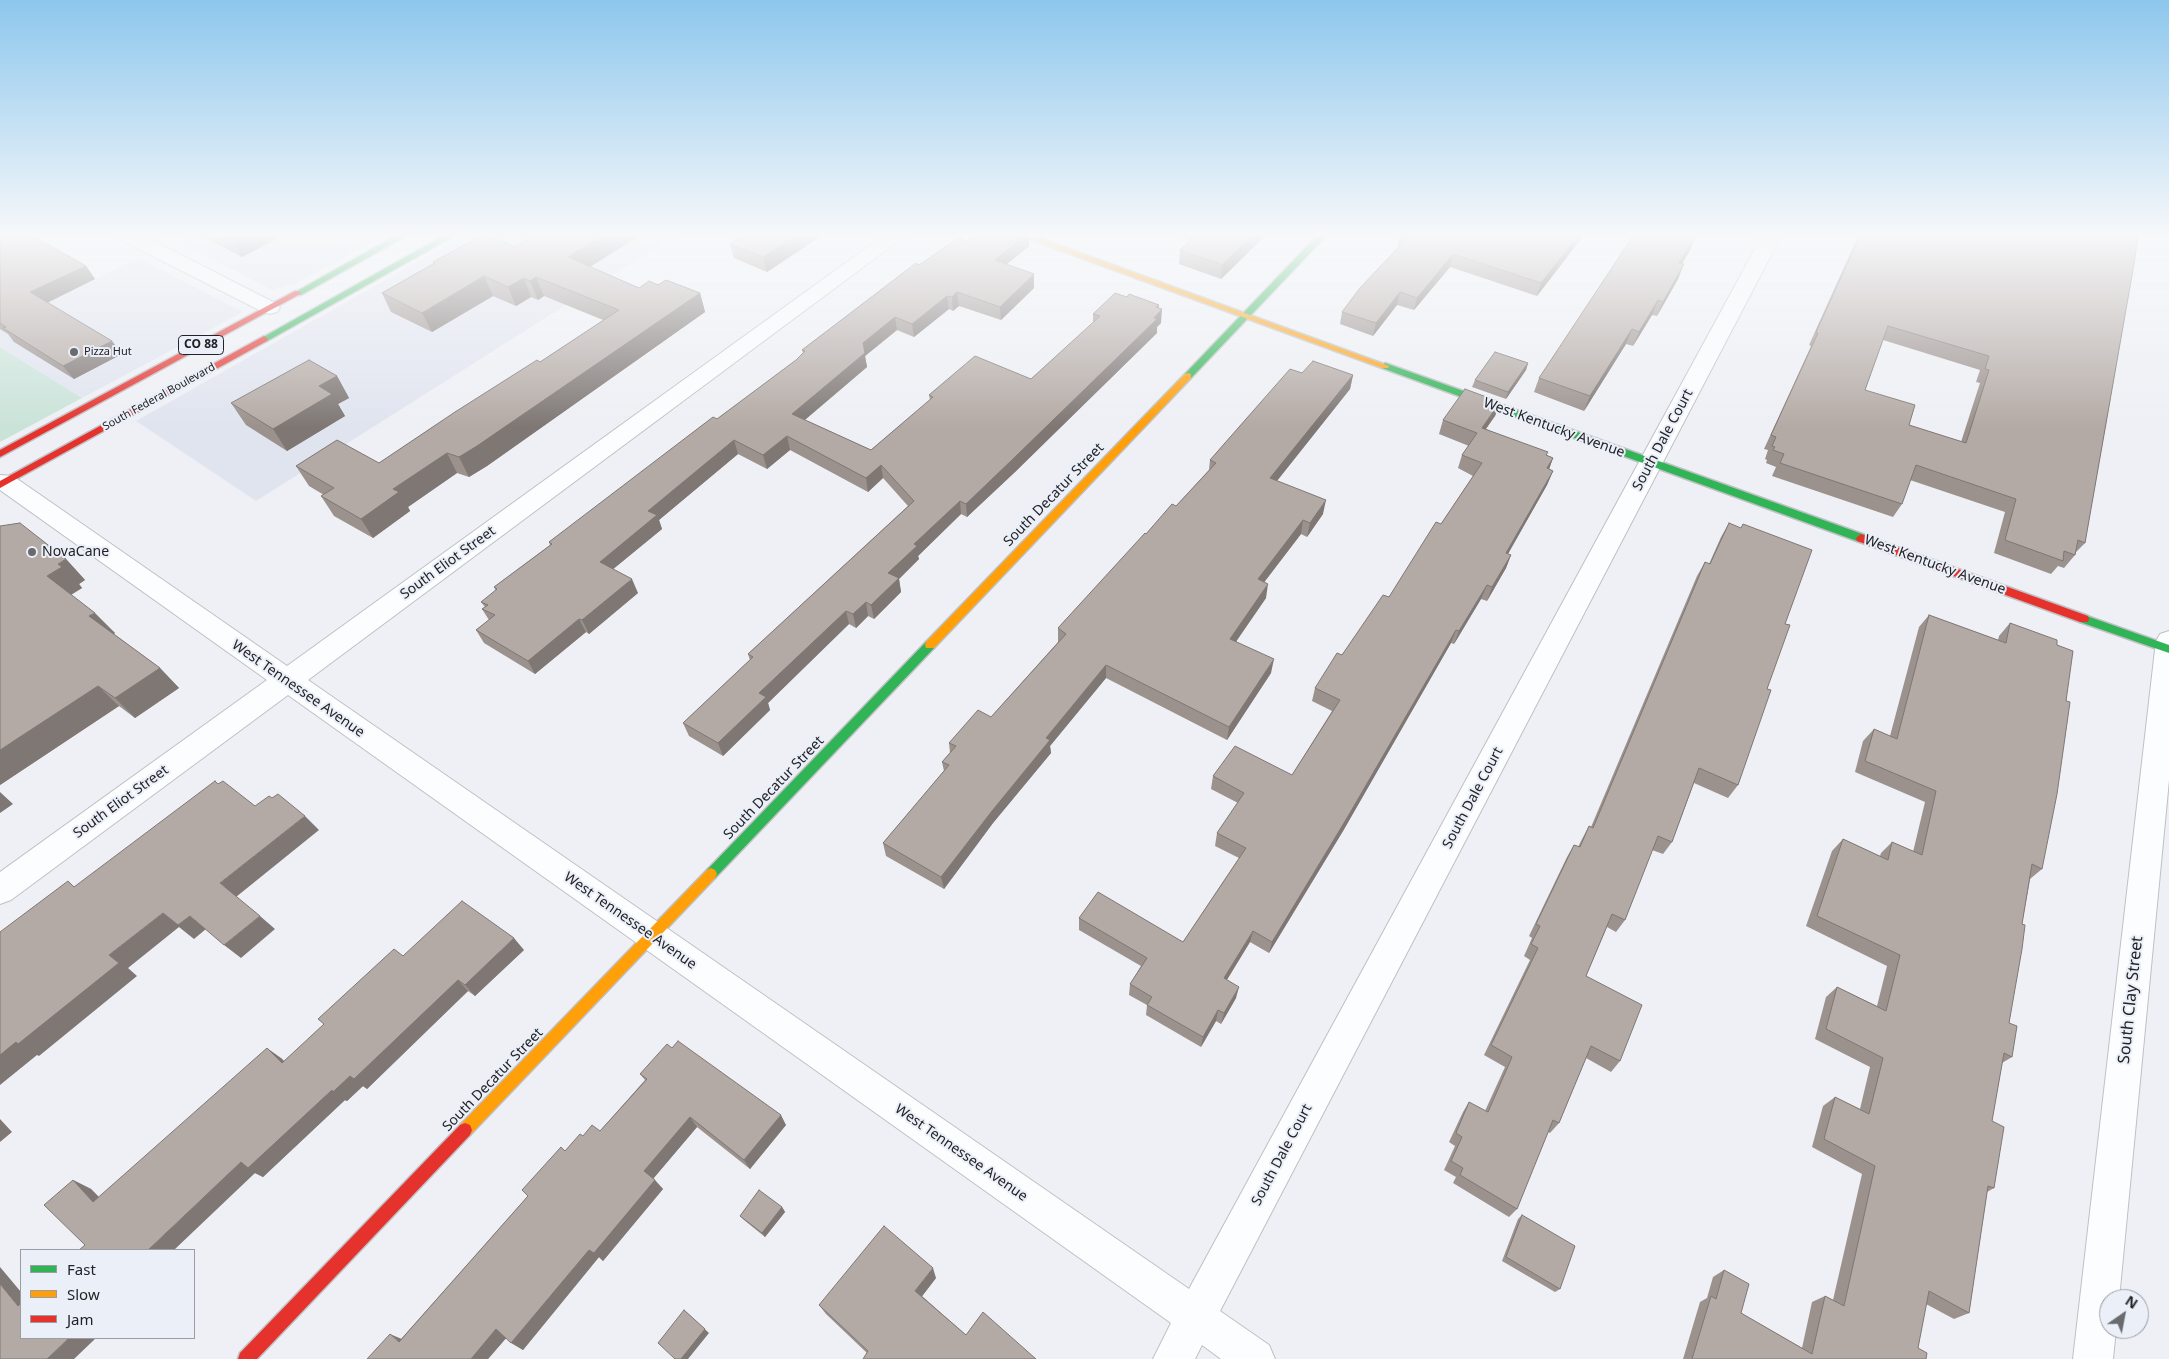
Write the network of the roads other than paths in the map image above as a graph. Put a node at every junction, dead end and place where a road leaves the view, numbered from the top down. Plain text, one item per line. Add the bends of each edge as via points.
1 (253, 299) edge
2 (286, 299) edge
3 (331, 299) edge
4 (809, 299) edge
5 (1200, 299) edge
6 (1262, 299) edge
7 (1738, 299) edge
8 (270, 308) junction
9 (1246, 316) junction
10 (1651, 463) junction
11 (2, 474) edge
12 (2168, 645) edge
13 (287, 681) junction
14 (0, 890) edge
15 (651, 936) junction
16 (1195, 1317) junction
17 (246, 1359) edge
18 (1173, 1359) edge
19 (1255, 1359) edge
20 (2093, 1359) edge

1 - 8 street
2 - 8 street, South Federal Boulevard / CO 88
3 - 11 street, South Federal Boulevard / CO 88
4 - 13 street, South Eliot Street
5 - 9 street, West Kentucky Avenue
6 - 9 street, South Decatur Street
7 - 10 street, South Dale Court
8 - 11 street, South Federal Boulevard / CO 88
9 - 10 street, West Kentucky Avenue
9 - 15 street, South Decatur Street
10 - 12 street, West Kentucky Avenue
10 - 16 street, South Dale Court
11 - 13 street, West Tennessee Avenue
12 - 20 street, South Clay Street
13 - 14 street, South Eliot Street
13 - 15 street, West Tennessee Avenue
15 - 16 street, West Tennessee Avenue
15 - 17 street, South Decatur Street
16 - 18 street, South Dale Court
16 - 19 street, West Tennessee Avenue

